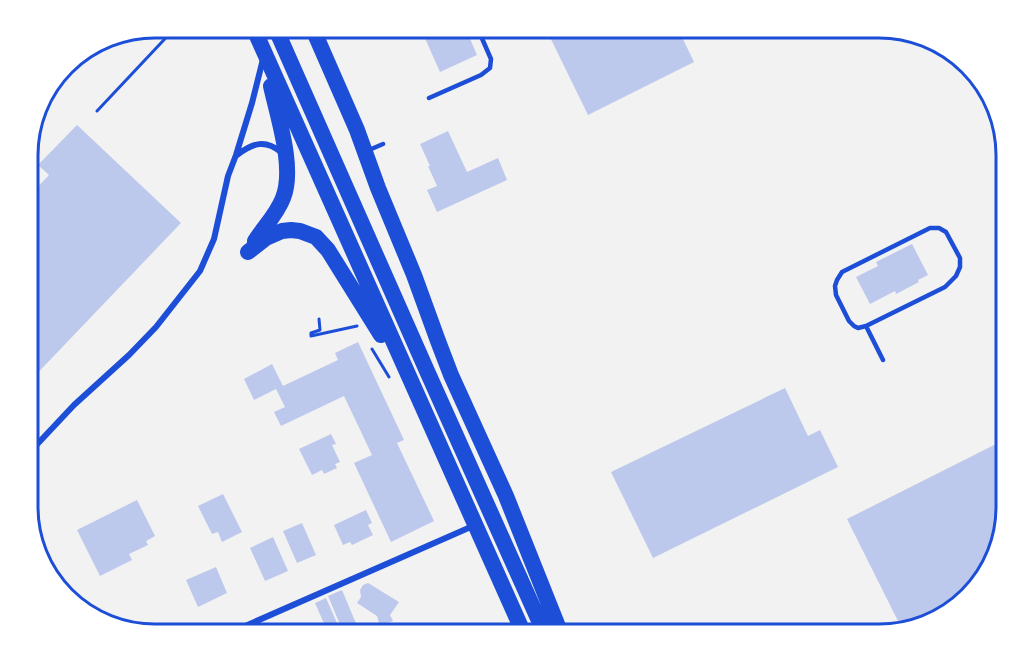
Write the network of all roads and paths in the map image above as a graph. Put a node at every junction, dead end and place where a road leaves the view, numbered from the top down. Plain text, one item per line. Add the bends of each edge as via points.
1 (166, 38) edge
2 (258, 38) edge
3 (280, 38) edge
4 (317, 38) edge
5 (482, 38) edge
6 (264, 52) junction
7 (429, 98) dead end
8 (97, 111) dead end
9 (383, 144) dead end
10 (365, 152) junction
11 (236, 155) junction
12 (287, 158) junction
13 (319, 319) dead end
14 (357, 326) dead end
15 (866, 326) junction
16 (368, 344) dead end
17 (883, 360) dead end
18 (409, 378) junction
19 (38, 443) edge
20 (476, 524) junction
21 (540, 623) edge
22 (557, 623) edge
23 (250, 624) edge
24 (519, 624) edge

1 - 8 path
2 - 6 highway
3 - 21 highway
4 - 10 highway
5 - 7 lane via 491,59 490,68
6 - 11 street
6 - 12 highway
6 - 18 highway
9 - 10 lane
10 - 22 highway via 447,364
11 - 12 street via 265,143
11 - 19 street via 214,239 200,271 149,335
12 - 18 highway via 288,178 282,200 248,252 282,231 300,231 316,237
13 - 14 path via 320,330 310,333 311,336
15 - 15 lane via 945,287 956,276 960,258 946,232 930,228 842,272 835,286 836,295 851,324 858,328
15 - 17 lane
16 - 18 path via 390,379
18 - 20 highway
20 - 23 street
20 - 24 highway

